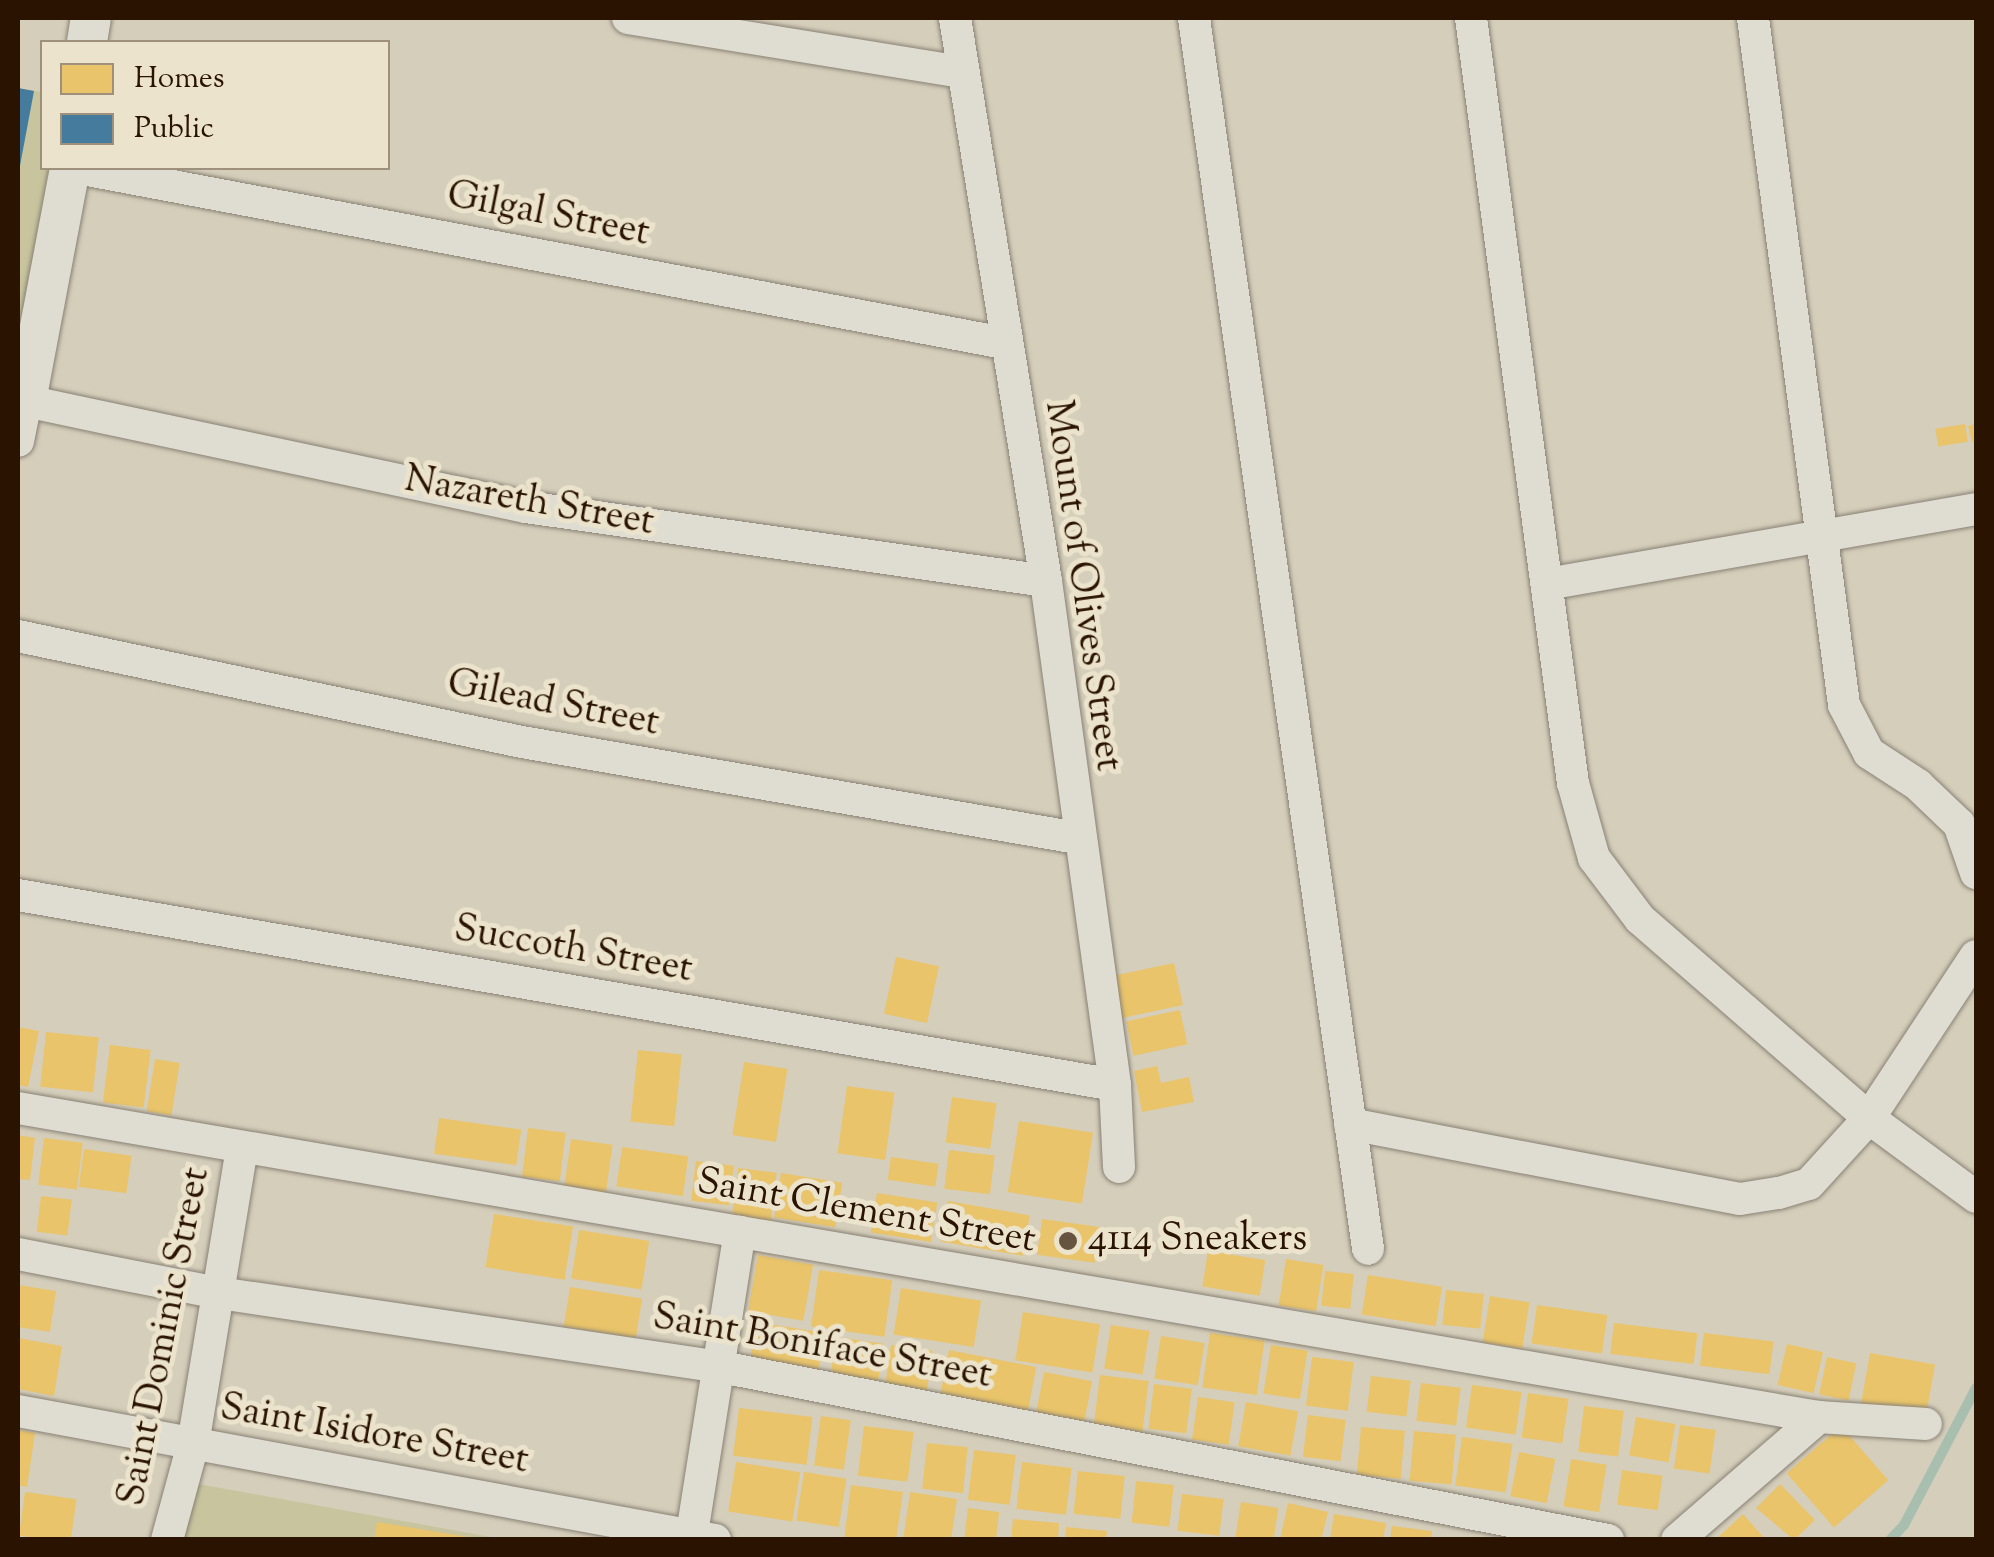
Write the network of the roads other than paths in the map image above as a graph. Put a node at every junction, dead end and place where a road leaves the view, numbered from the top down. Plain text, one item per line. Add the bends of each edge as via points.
1 (628, 18) edge
2 (955, 18) edge
3 (1194, 18) edge
4 (1471, 18) edge
5 (1753, 18) edge
6 (963, 72) junction
7 (74, 170) edge
8 (85, 170) edge
9 (1004, 343) junction
10 (22, 400) edge
11 (18, 441) edge
12 (1976, 510) edge
13 (1825, 536) junction
14 (1046, 582) junction
15 (1547, 584) junction
16 (18, 636) edge
17 (1077, 838) junction
18 (1976, 872) edge
19 (18, 894) edge
20 (1976, 956) edge
21 (1115, 1085) junction
22 (18, 1108) edge
23 (1870, 1118) junction
24 (1350, 1124) junction
25 (242, 1148) junction
26 (1120, 1167) dead end
27 (1976, 1197) edge
28 (740, 1232) junction
29 (1368, 1249) dead end
30 (18, 1254) edge
31 (219, 1293) junction
32 (721, 1368) junction
33 (18, 1411) edge
34 (1819, 1417) junction
35 (1926, 1424) dead end
36 (193, 1444) junction
37 (700, 1538) edge
38 (167, 1540) edge
39 (1608, 1540) edge
40 (1676, 1540) edge

1 - 6 street
2 - 6 street, Mount of Olives Street
3 - 24 street
4 - 15 street
5 - 13 street
6 - 9 street, Mount of Olives Street
7 - 10 street
8 - 9 street, Gilgal Street
9 - 14 street, Mount of Olives Street
10 - 11 street
10 - 14 street, Nazareth Street via 526,507
12 - 13 street
13 - 15 street
13 - 18 street via 1844,704 1870,753 1959,824
14 - 17 street, Mount of Olives Street
15 - 23 street via 1573,782 1594,858 1640,918
16 - 17 street, Gilead Street via 522,742
17 - 21 street, Mount of Olives Street
19 - 21 street, Succoth Street
20 - 23 street
21 - 26 street, Mount of Olives Street
22 - 25 street, Saint Clement Street
23 - 24 street via 1809,1184 1740,1199
23 - 27 street
24 - 29 street
25 - 28 street, Saint Clement Street
25 - 31 street, Saint Dominic Street
28 - 32 street
28 - 34 street, Saint Clement Street
30 - 31 street, Saint Boniface Street
31 - 32 street, Saint Boniface Street
31 - 36 street, Saint Dominic Street
32 - 37 street
32 - 39 street, Saint Boniface Street
33 - 36 street, Saint Isidore Street
34 - 35 street, Saint Clement Street
34 - 40 street
36 - 37 street, Saint Isidore Street
36 - 38 street, Saint Dominic Street

